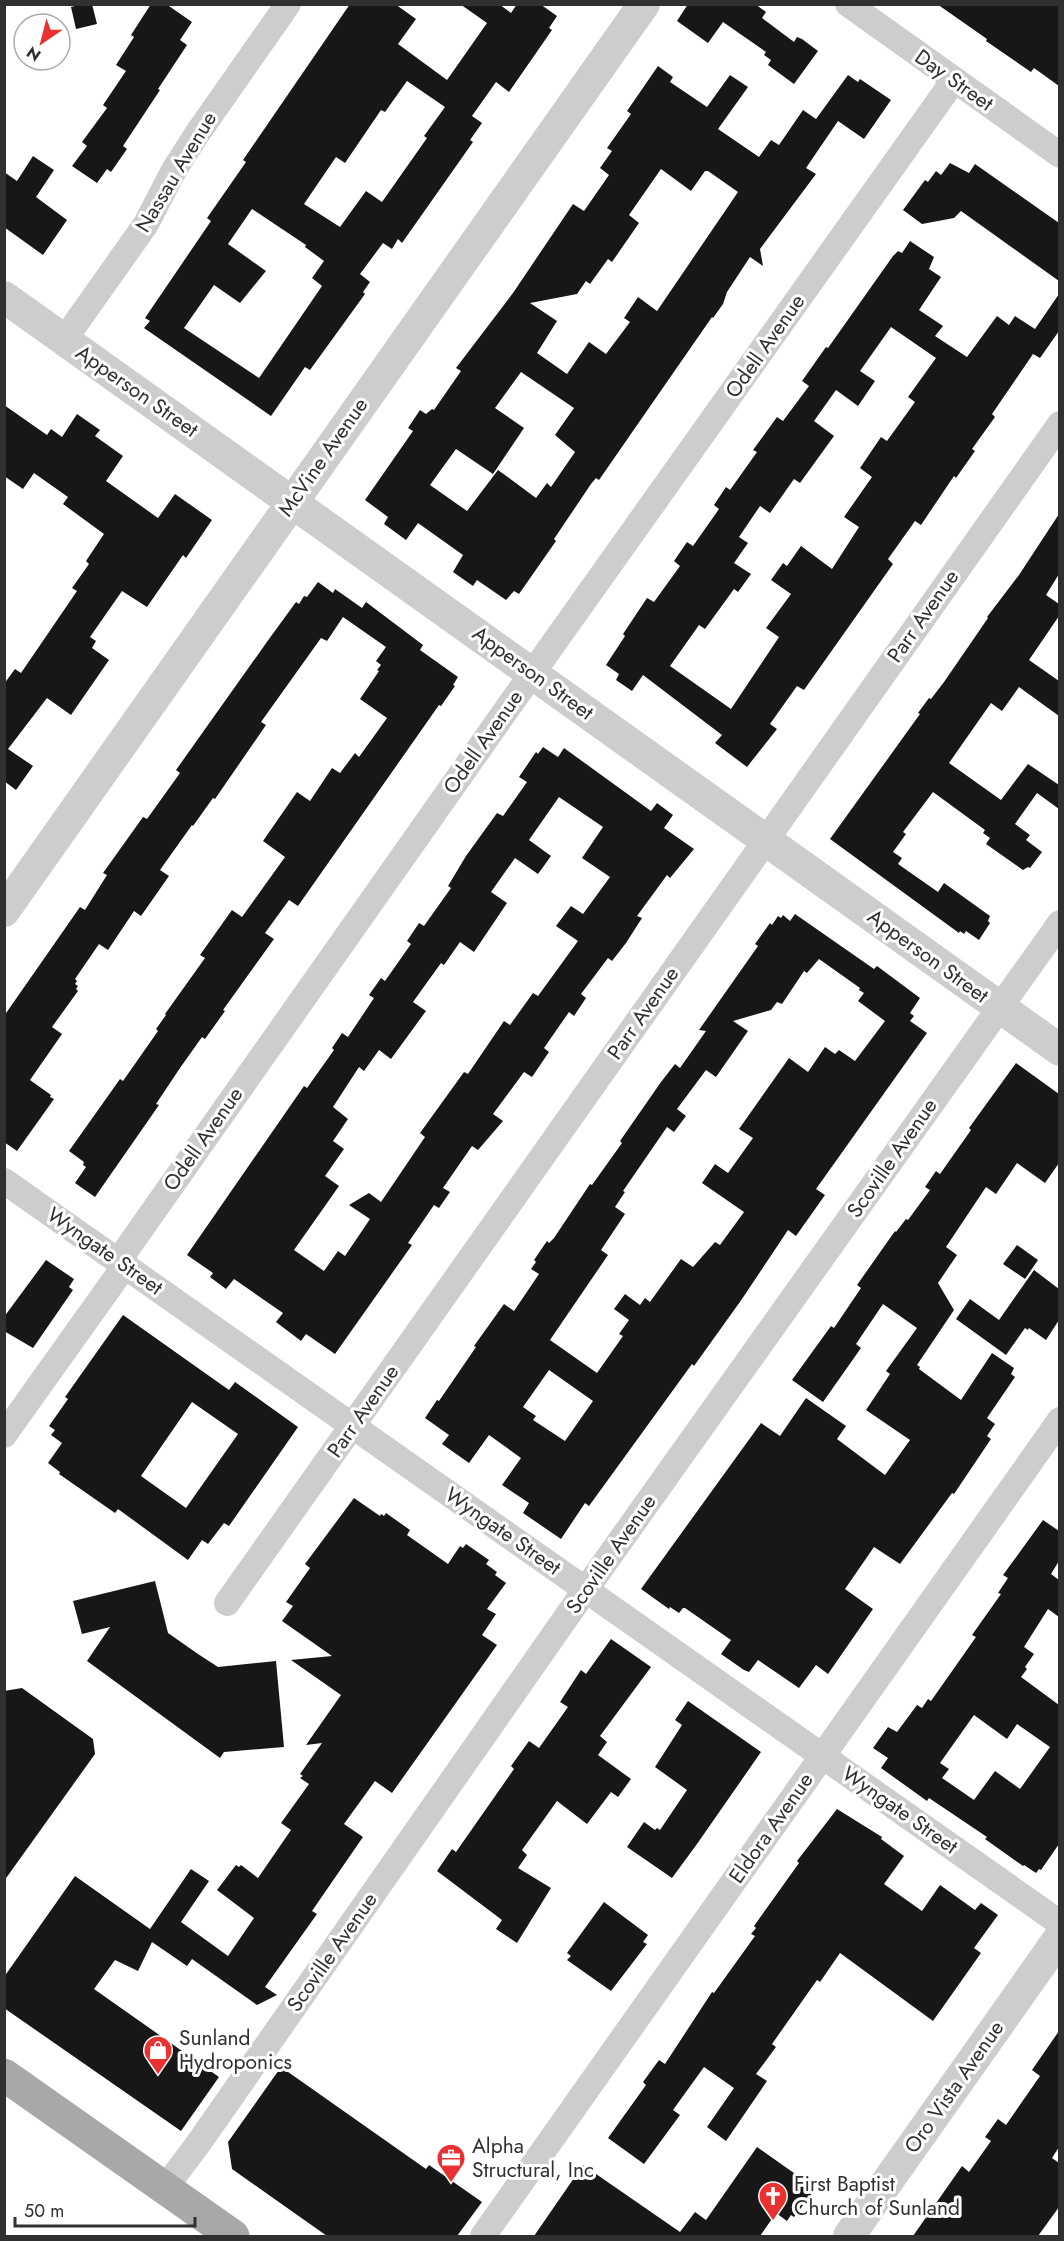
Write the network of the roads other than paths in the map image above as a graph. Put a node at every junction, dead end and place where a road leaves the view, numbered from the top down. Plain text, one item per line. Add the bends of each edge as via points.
1 (288, 4) edge
2 (644, 4) edge
3 (848, 4) edge
4 (954, 80) junction
5 (1059, 155) edge
6 (4, 297) edge
7 (64, 340) junction
8 (1059, 424) edge
9 (292, 501) junction
10 (533, 673) junction
11 (765, 839) junction
12 (4, 911) edge
13 (1059, 923) edge
14 (999, 1008) junction
15 (1059, 1050) edge
16 (4, 1181) edge
17 (122, 1262) junction
18 (1059, 1419) edge
19 (352, 1426) junction
20 (4, 1435) edge
21 (586, 1589) junction
22 (227, 1603) dead end
23 (823, 1756) junction
24 (1058, 1939) edge
25 (4, 2075) edge
26 (165, 2188) junction
27 (233, 2236) edge
28 (483, 2236) edge
29 (849, 2236) edge

1 - 7 street, Nassau Avenue via 197,134 146,224
2 - 9 street, McVine Avenue
3 - 4 street, Day Street
4 - 5 street, Day Street
4 - 10 street, Odell Avenue
6 - 7 street, Apperson Street
7 - 9 street, Apperson Street
8 - 11 street, Parr Avenue
9 - 10 street, Apperson Street
9 - 12 street, McVine Avenue
10 - 11 street, Apperson Street
10 - 17 street, Odell Avenue
11 - 14 street, Apperson Street
11 - 19 street, Parr Avenue
13 - 14 street, Scoville Avenue
14 - 15 street, Apperson Street
14 - 21 street, Scoville Avenue
16 - 17 street, Wyngate Street
17 - 19 street, Wyngate Street
17 - 20 street, Odell Avenue
18 - 23 street, Eldora Avenue
19 - 21 street, Wyngate Street
19 - 22 street, Parr Avenue
21 - 23 street, Wyngate Street
21 - 26 street, Scoville Avenue
23 - 24 street, Wyngate Street
23 - 28 street, Eldora Avenue
24 - 29 street, Oro Vista Avenue
25 - 26 main road
26 - 27 main road

